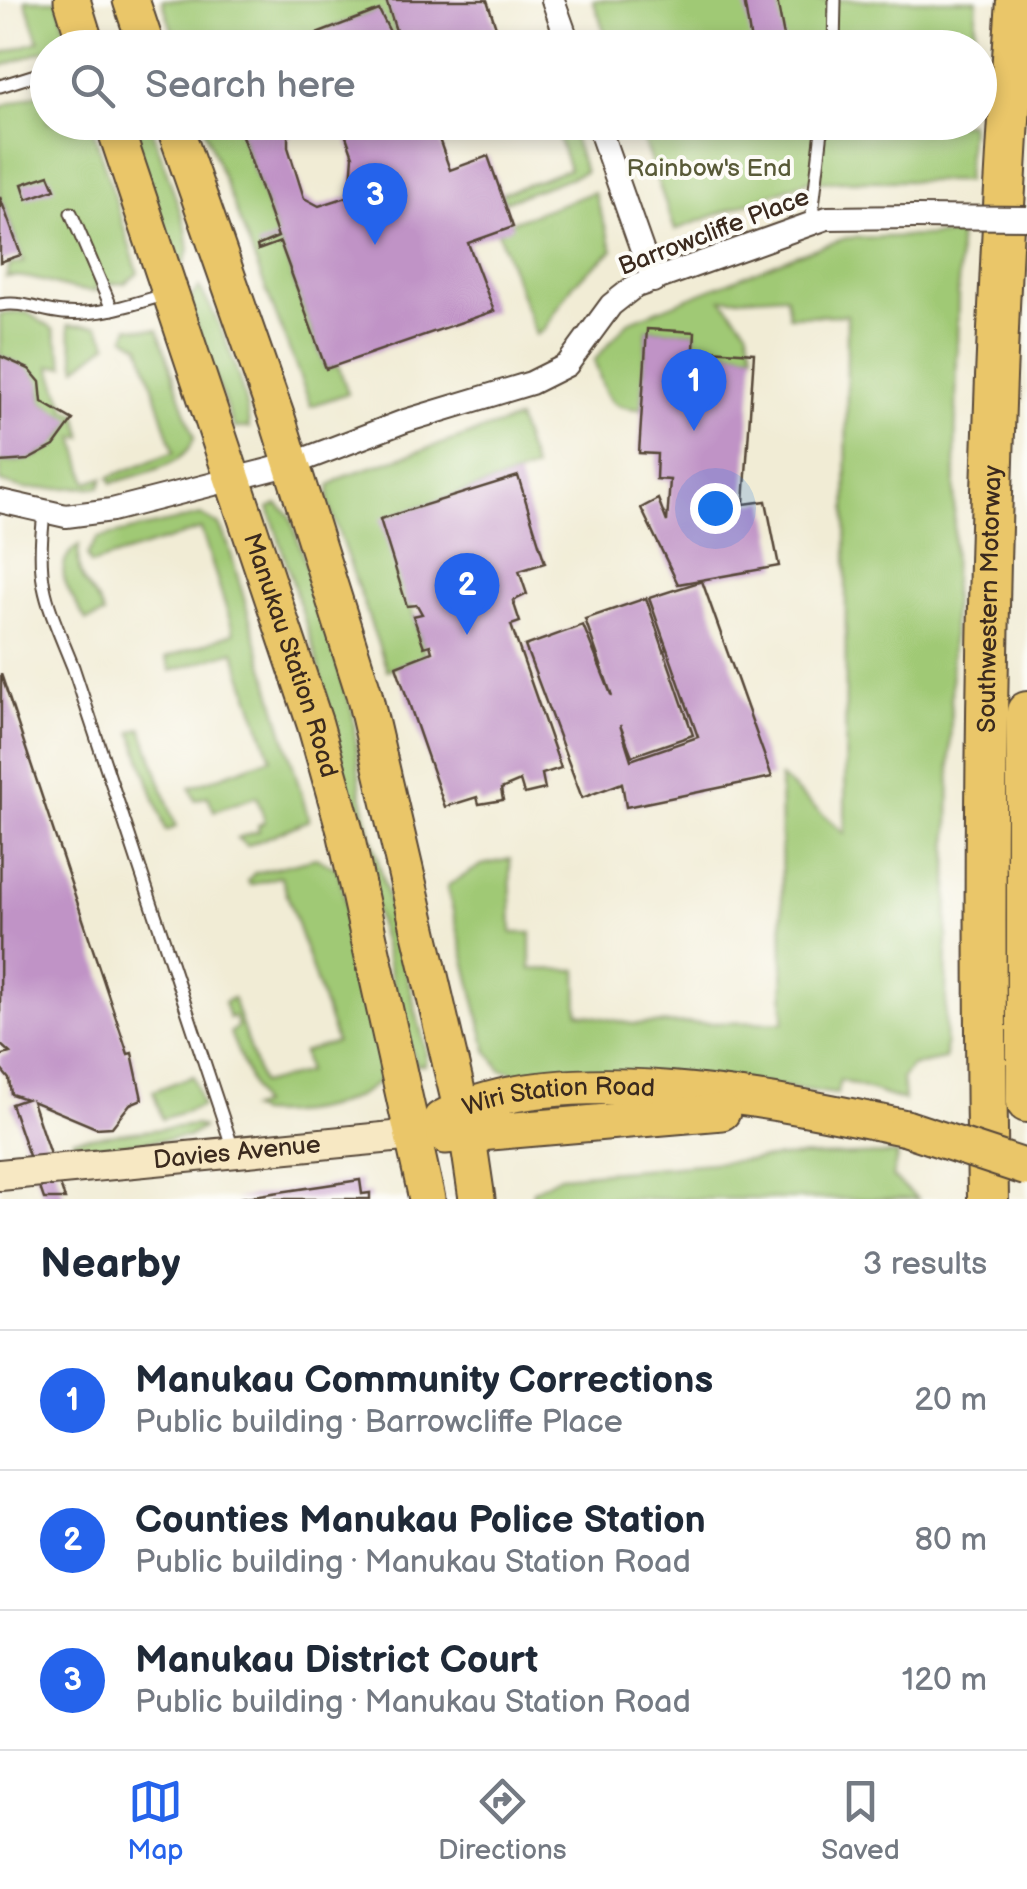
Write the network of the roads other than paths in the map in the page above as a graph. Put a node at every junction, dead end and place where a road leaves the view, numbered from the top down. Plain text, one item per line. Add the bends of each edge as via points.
1 (72, 0) edge
2 (132, 0) edge
3 (553, 0) edge
4 (834, 0) edge
5 (1017, 0) edge
6 (79, 30) edge
7 (142, 30) edge
8 (564, 30) edge
9 (834, 30) edge
10 (30, 77) edge
11 (0, 86) edge
12 (118, 140) edge
13 (179, 140) edge
14 (603, 140) edge
15 (821, 140) edge
16 (71, 212) dead end
17 (1027, 218) edge
18 (811, 223) junction
19 (207, 224) junction
20 (653, 281) junction
21 (170, 294) junction
22 (0, 306) edge
23 (112, 309) junction
24 (292, 464) junction
25 (230, 478) junction
26 (0, 502) edge
27 (44, 514) junction
28 (1027, 712) edge
29 (1027, 1102) edge
30 (464, 1123) junction
31 (414, 1134) junction
32 (234, 1154) junction
33 (1027, 1168) edge
34 (0, 1174) edge
35 (427, 1199) edge
36 (477, 1199) edge
37 (988, 1199) edge

1 - 6 main road
2 - 7 main road
3 - 8 street
4 - 9 lane
5 - 37 highway, Southwestern Motorway via 986,592
10 - 11 lane
12 - 21 main road, Manukau Station Road
13 - 19 main road, Manukau Station Road
14 - 20 street
15 - 18 lane
16 - 23 lane
17 - 18 street, Barrowcliffe Place, bridge
18 - 20 street, Barrowcliffe Place
19 - 21 main road via 192,279
19 - 24 main road, Manukau Station Road
20 - 24 street, Barrowcliffe Place via 621,295 572,360 546,378
21 - 23 lane
21 - 25 main road, Manukau Station Road
22 - 23 lane via 62,313
24 - 25 street, Barrowcliffe Place
24 - 30 main road, Manukau Station Road via 364,694
25 - 27 street, Barrowcliffe Place via 112,510
25 - 31 main road, Manukau Station Road via 320,742
26 - 27 street, Barrowcliffe Place
27 - 32 lane via 43,594
28 - 29 highway, Southwestern Motorway
30 - 31 main road, Wiri Station Road
30 - 33 main road, Wiri Station Road, bridge via 791,1107 906,1128
30 - 36 main road, Manukau Station Road
31 - 32 main road, Davies Avenue
31 - 35 main road, Manukau Station Road
32 - 34 main road, Davies Avenue

